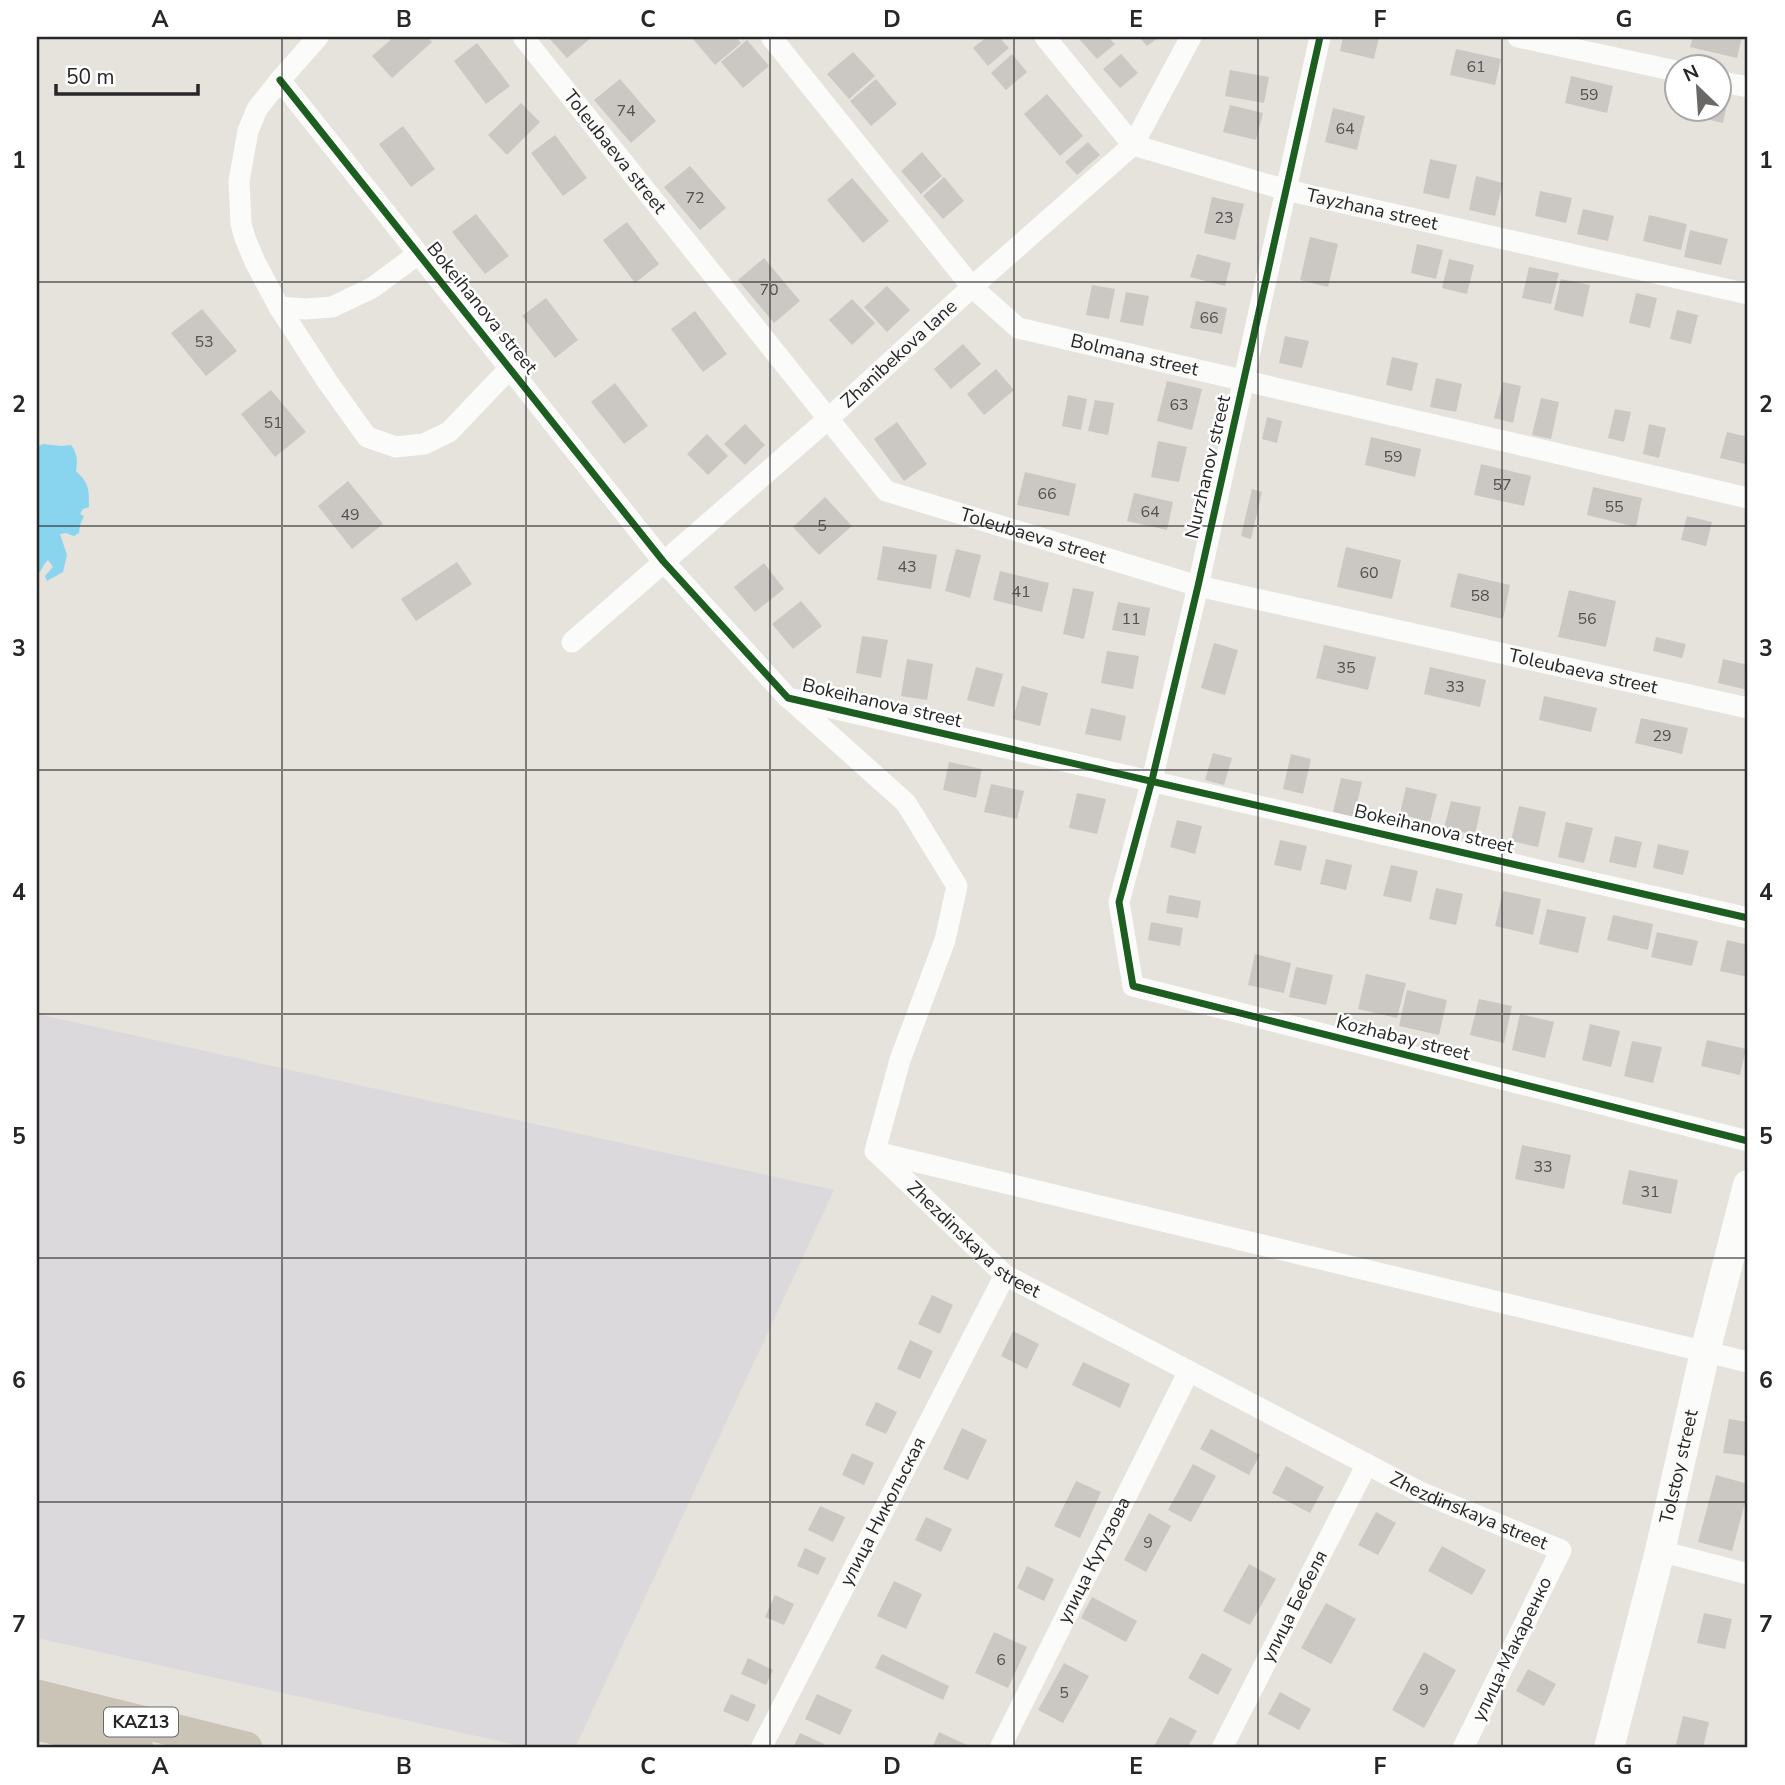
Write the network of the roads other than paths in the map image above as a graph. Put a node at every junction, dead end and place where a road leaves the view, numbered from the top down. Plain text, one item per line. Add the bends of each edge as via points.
1 (318, 37) edge
2 (523, 37) edge
3 (771, 37) edge
4 (1045, 37) edge
5 (1191, 37) edge
6 (1320, 37) edge
7 (1518, 37) edge
8 (1662, 68) edge
9 (280, 79) junction
10 (1133, 145) junction
11 (1286, 191) junction
12 (418, 254) junction
13 (972, 287) junction
14 (1748, 294) edge
15 (279, 307) junction
16 (510, 368) junction
17 (1243, 381) junction
18 (828, 419) junction
19 (1748, 498) edge
20 (663, 561) junction
21 (1198, 586) junction
22 (572, 642) dead end
23 (789, 698) junction
24 (1748, 708) edge
25 (1152, 780) junction
26 (1119, 902) joint
27 (1748, 918) edge
28 (1748, 1141) edge
29 (874, 1151) junction
30 (1748, 1185) edge
31 (1005, 1275) junction
32 (1705, 1352) junction
33 (1748, 1362) edge
34 (1189, 1371) junction
35 (1367, 1464) junction
36 (1561, 1550) joint
37 (1660, 1551) junction
38 (1748, 1574) edge
39 (37, 1696) edge
40 (37, 1724) edge
41 (136, 1748) edge
42 (246, 1748) edge
43 (761, 1748) edge
44 (1000, 1748) edge
45 (1222, 1748) edge
46 (1463, 1748) edge
47 (1609, 1748) edge

1 - 9 street
2 - 18 street, Toleubaeva street
3 - 13 street, Bolmana street
4 - 10 street
5 - 10 street, Zhanibekova lane
6 - 11 street, Nurzhanov street
7 - 8 street
9 - 12 street, Bokeihanova street
9 - 15 street via 257,109 248,131 239,181 245,237
10 - 11 street, Tayzhana street
10 - 13 street, Zhanibekova lane
11 - 14 street, Tayzhana street
11 - 17 street, Nurzhanov street
12 - 15 street via 372,288 332,307
12 - 16 street, Bokeihanova street
13 - 17 street, Bolmana street via 1018,328
13 - 18 street, Zhanibekova lane
15 - 16 street via 368,437 396,447 424,444 449,432
16 - 20 street, Bokeihanova street
17 - 19 street, Bolmana street
17 - 21 street, Nurzhanov street
18 - 20 street, Zhanibekova lane
18 - 21 street, Toleubaeva street via 886,491
20 - 22 street, Zhanibekova lane
20 - 23 street, Bokeihanova street
21 - 24 street, Toleubaeva street
21 - 25 street, Nurzhanov street
23 - 25 street, Bokeihanova street
23 - 29 street via 906,803 957,886 945,940 900,1060
25 - 26 street, Nurzhanov street
25 - 27 street, Bokeihanova street
26 - 28 street, Kozhabay street via 1133,986
29 - 31 street, Zhezdinskaya street
29 - 32 street
30 - 32 street, Tolstoy street
31 - 34 street, Zhezdinskaya street
31 - 43 street, улица Никольская
32 - 33 street
32 - 37 street, Tolstoy street
34 - 35 street, Zhezdinskaya street
34 - 44 street, улица Кутузова
35 - 36 street, Zhezdinskaya street via 1420,1492
35 - 45 street, улица Бебеля
36 - 46 street, улица Макаренко
37 - 38 street
37 - 47 street, Tolstoy street
39 - 42 main road, KAZ13
40 - 41 main road, KAZ13

